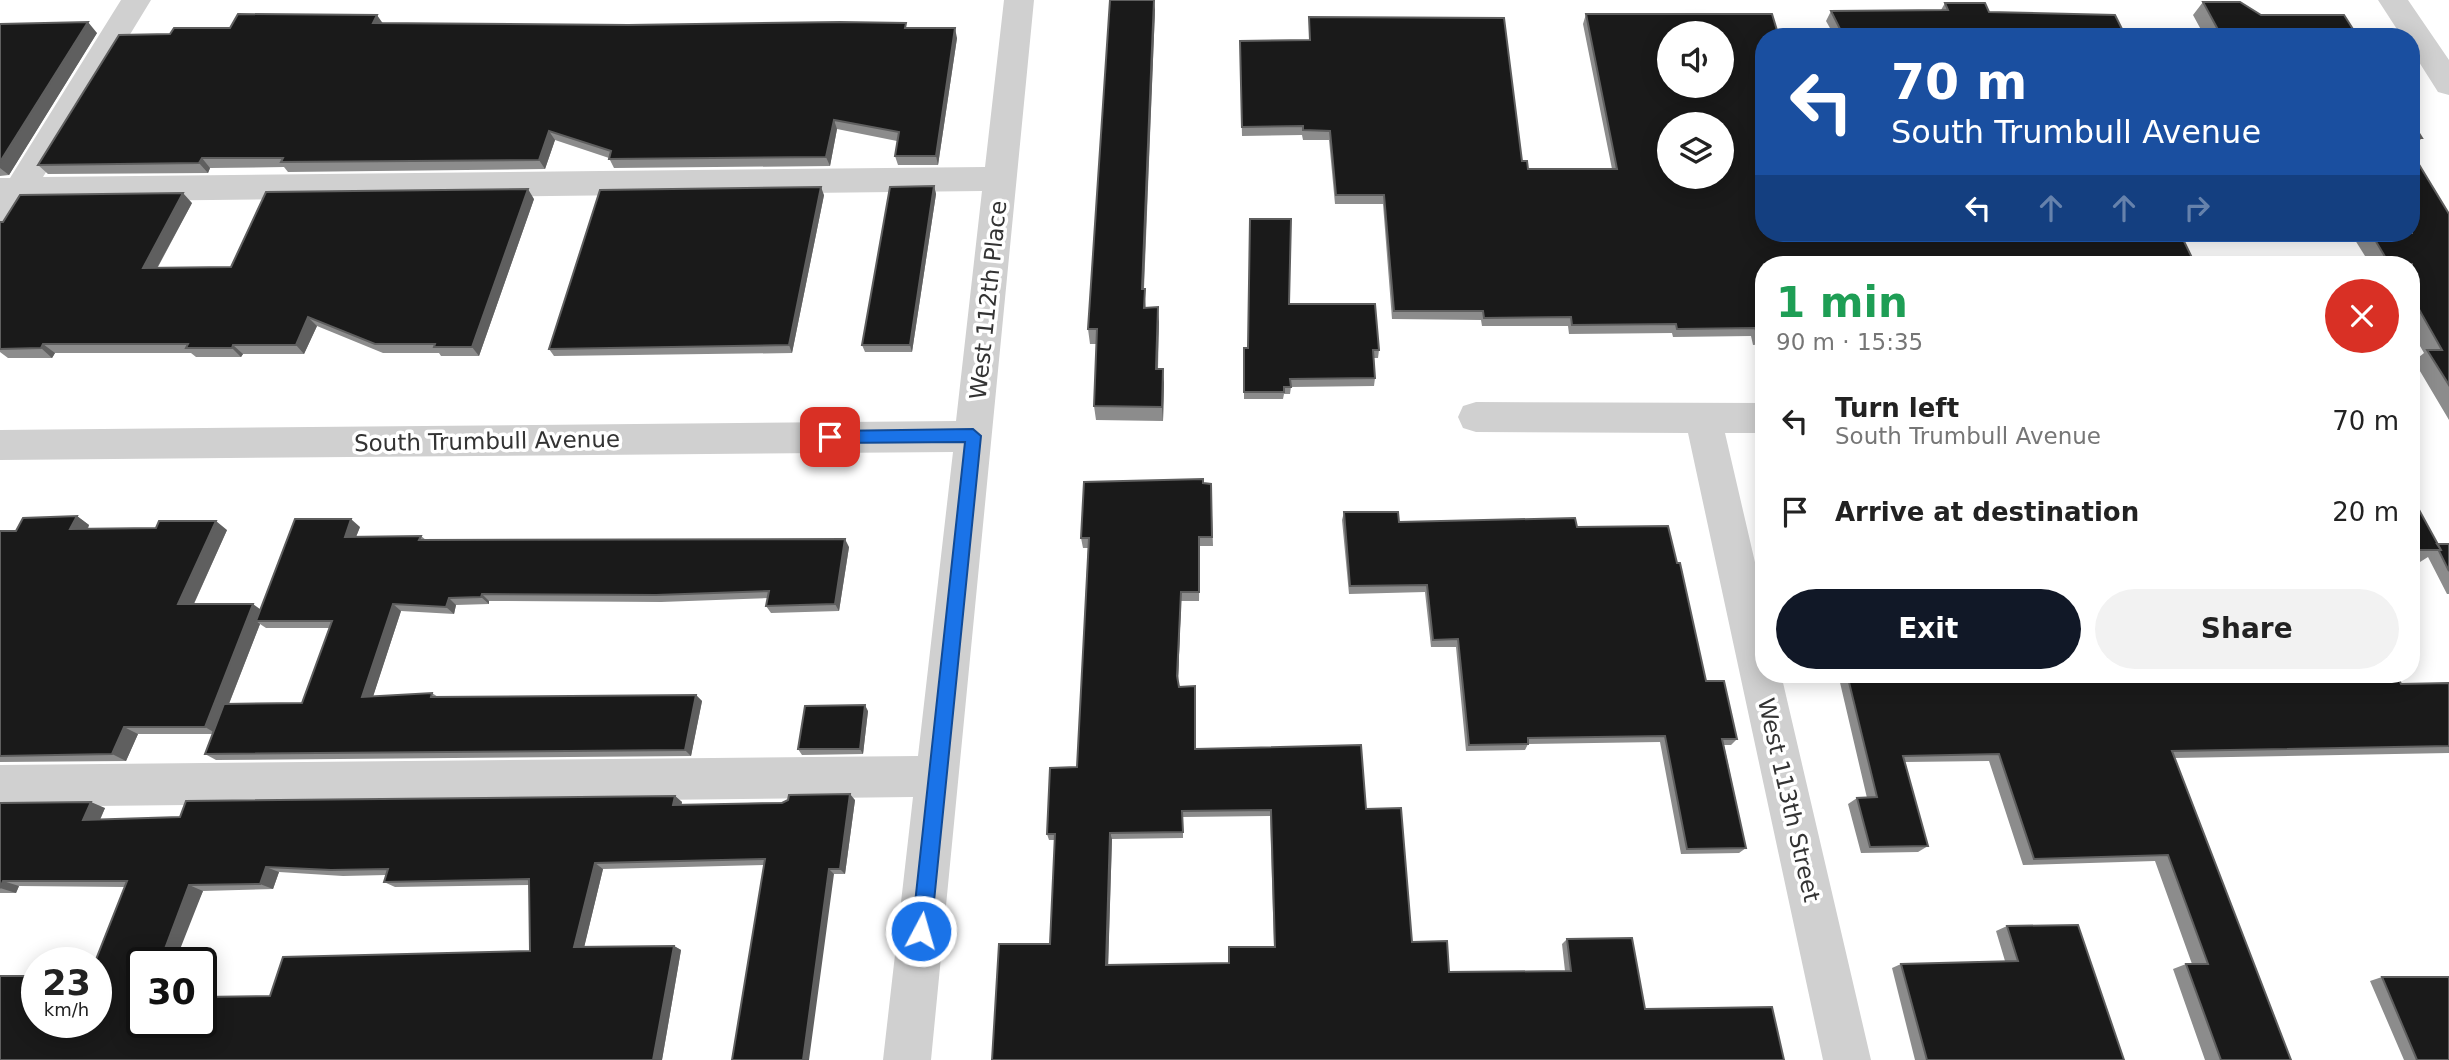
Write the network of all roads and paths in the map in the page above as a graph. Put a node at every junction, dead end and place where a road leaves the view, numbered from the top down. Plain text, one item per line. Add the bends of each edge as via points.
1 (136, 0) edge
2 (1019, 0) edge
3 (2393, 0) edge
4 (2412, 28) edge
5 (2420, 40) edge
6 (2449, 84) edge
7 (1001, 179) junction
8 (9, 190) edge
9 (0, 220) edge
10 (1476, 417) dead end
11 (1703, 418) junction
12 (1755, 418) edge
13 (973, 436) junction
14 (0, 445) edge
15 (1755, 650) edge
16 (1762, 683) edge
17 (938, 776) junction
18 (0, 786) edge
19 (907, 1060) edge
20 (1847, 1060) edge

1 - 8 street
2 - 7 street, West 112th Place
3 - 4 street
5 - 6 street
7 - 8 street
7 - 13 street, West 112th Place
8 - 9 street
10 - 11 street
11 - 12 street
11 - 15 street, West 113th Street
13 - 14 street, South Trumbull Avenue
13 - 17 street, West 112th Place
16 - 20 street, West 113th Street
17 - 18 street
17 - 19 street, West 112th Place

